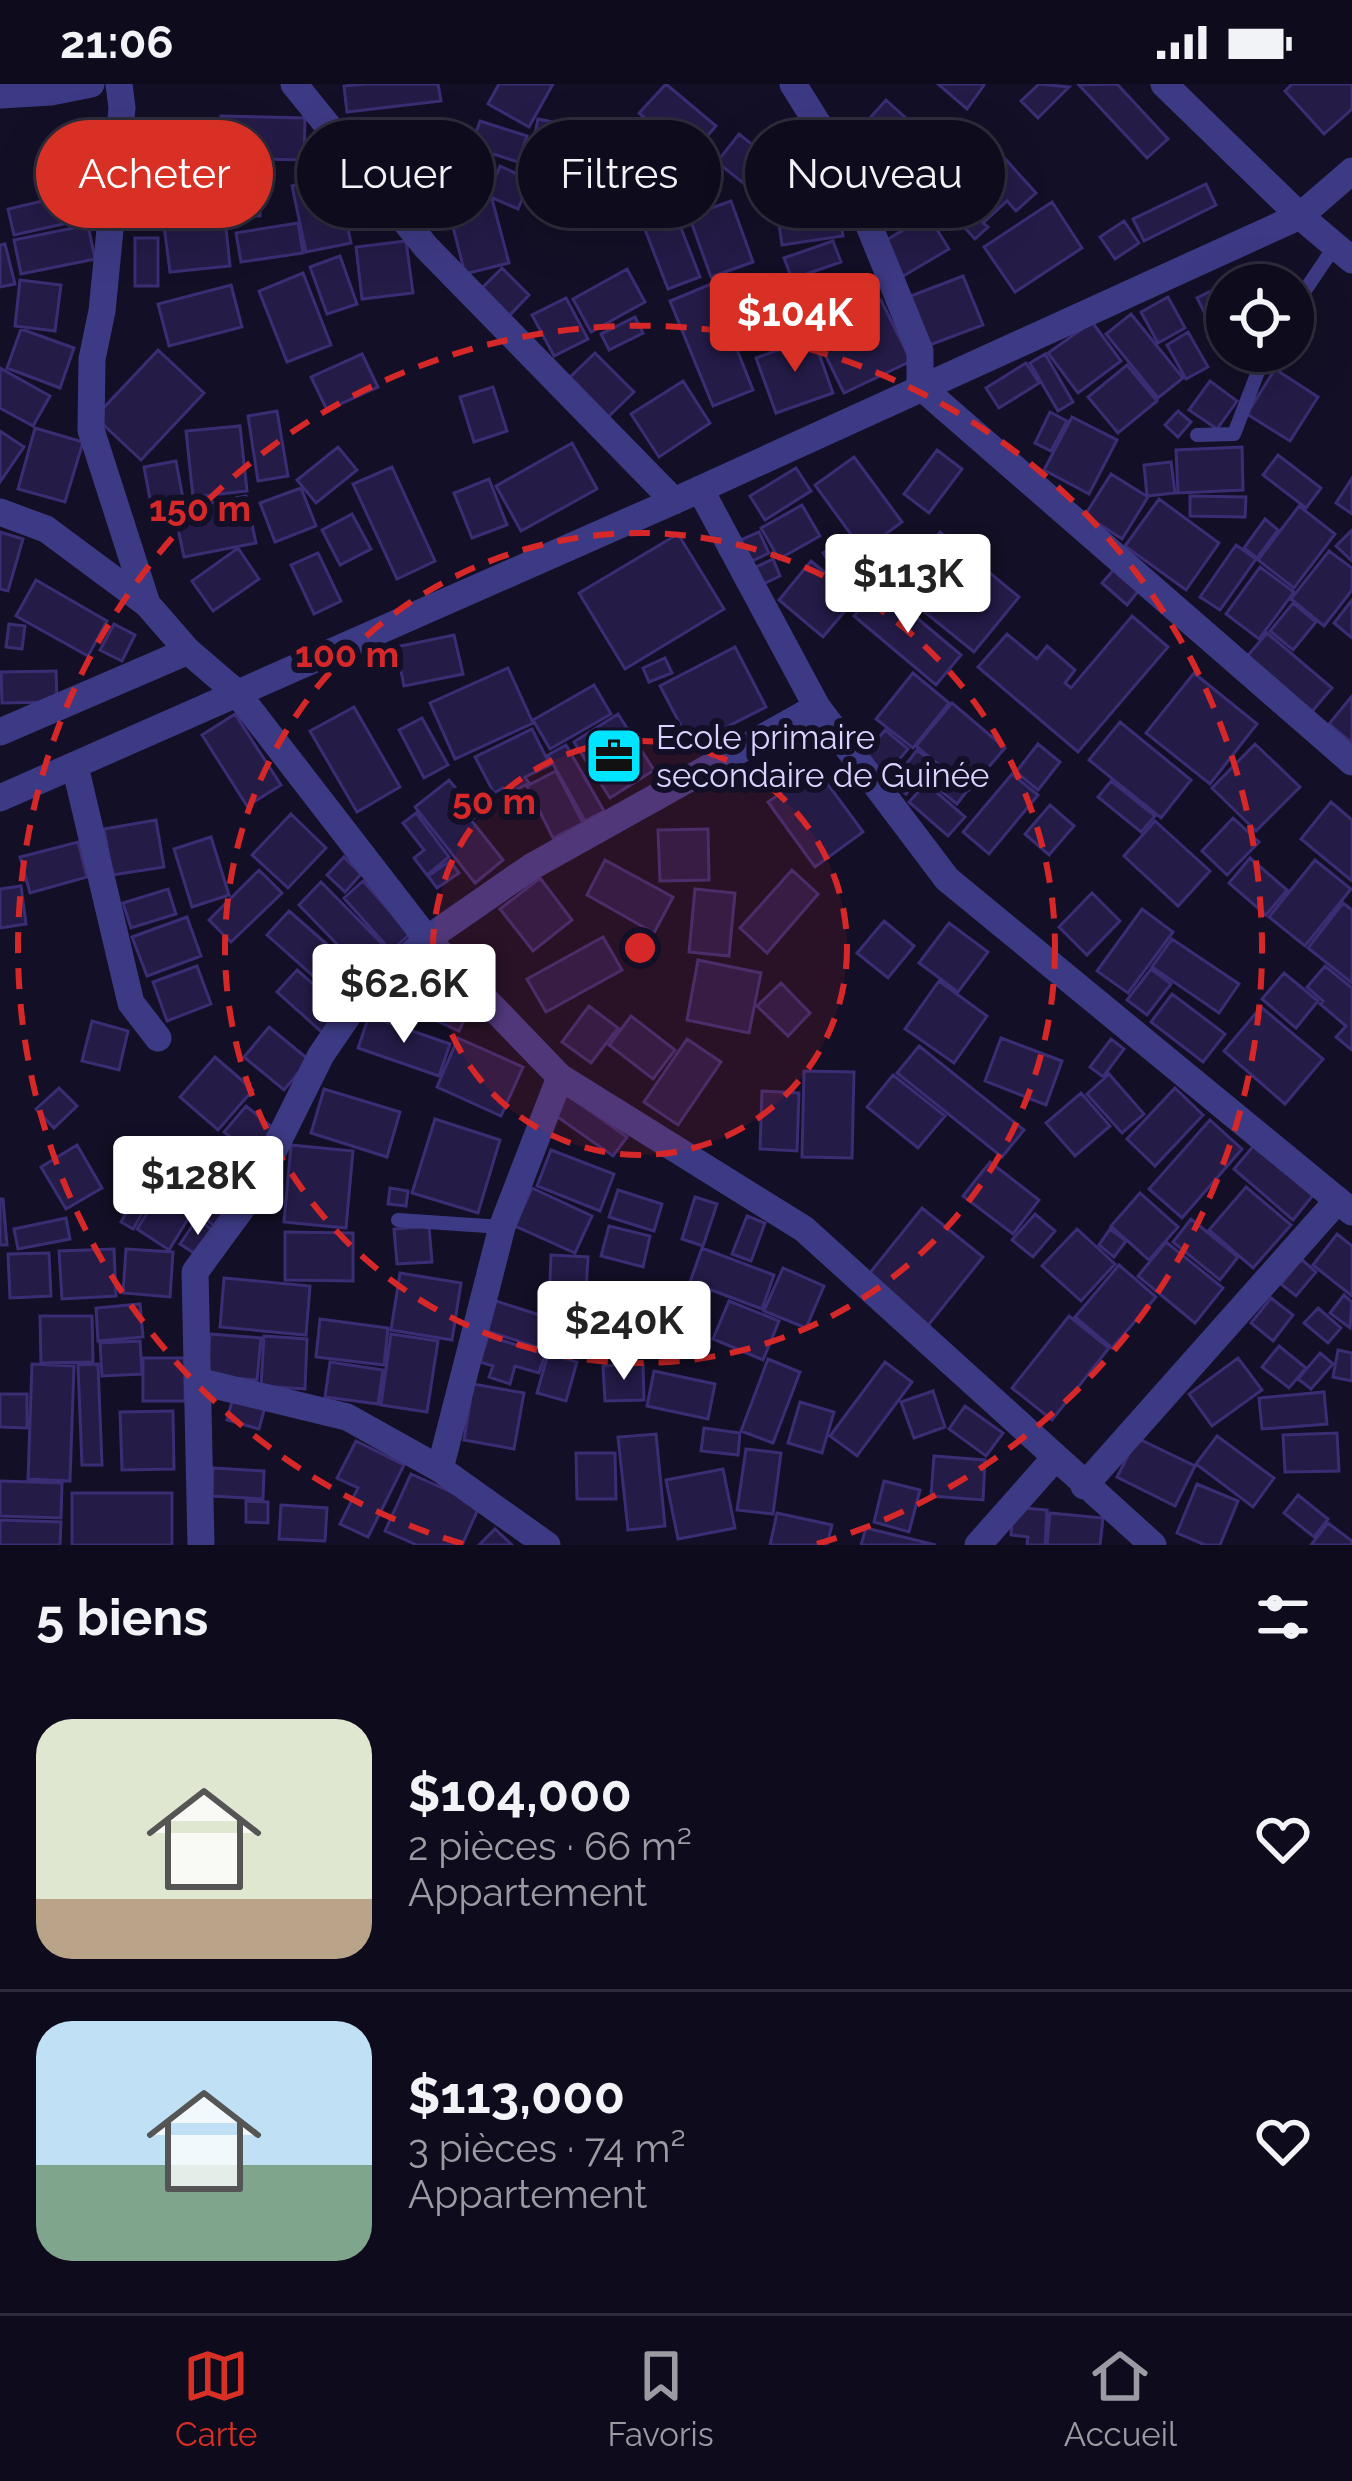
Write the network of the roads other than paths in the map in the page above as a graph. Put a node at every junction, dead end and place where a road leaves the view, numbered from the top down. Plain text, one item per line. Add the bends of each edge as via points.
1 (91, 84) edge
2 (119, 84) edge
3 (294, 84) edge
4 (793, 84) edge
5 (1163, 84) edge
6 (0, 95) edge
7 (1352, 171) edge
8 (1300, 216) junction
9 (1344, 253) edge
10 (1314, 285) edge
11 (1258, 372) edge
12 (920, 386) junction
13 (1197, 435) dead end
14 (687, 495) junction
15 (0, 512) edge
16 (147, 604) junction
17 (188, 651) junction
18 (237, 693) junction
19 (817, 707) junction
20 (0, 732) edge
21 (1352, 762) edge
22 (75, 766) junction
23 (0, 798) edge
24 (427, 938) junction
25 (158, 1038) dead end
26 (560, 1077) junction
27 (1345, 1206) edge
28 (398, 1220) dead end
29 (502, 1228) junction
30 (197, 1381) junction
31 (1055, 1458) junction
32 (440, 1469) junction
33 (1084, 1486) junction
34 (201, 1545) edge
35 (547, 1545) edge
36 (978, 1545) edge
37 (1153, 1545) edge

1 - 6 street
2 - 16 street via 91,430
3 - 14 street via 426,247
4 - 12 street via 847,169 920,351
5 - 8 street
7 - 8 street
8 - 9 street
8 - 12 street
9 - 10 lane
11 - 13 lane via 1234,434
12 - 14 street
12 - 21 street
14 - 18 street
14 - 19 street
15 - 16 street via 46,529
16 - 17 street
17 - 18 street
17 - 20 street
18 - 22 street
18 - 24 street
19 - 24 street via 531,867
19 - 27 street via 947,878
22 - 23 street
22 - 25 street via 131,1003
24 - 26 street
24 - 30 street via 351,1011 252,1194 195,1272
26 - 29 street
26 - 31 street via 804,1229
27 - 33 street
28 - 29 lane
29 - 32 street
30 - 32 street via 347,1417
30 - 34 street
31 - 33 street
31 - 36 street
32 - 35 street
33 - 37 street

